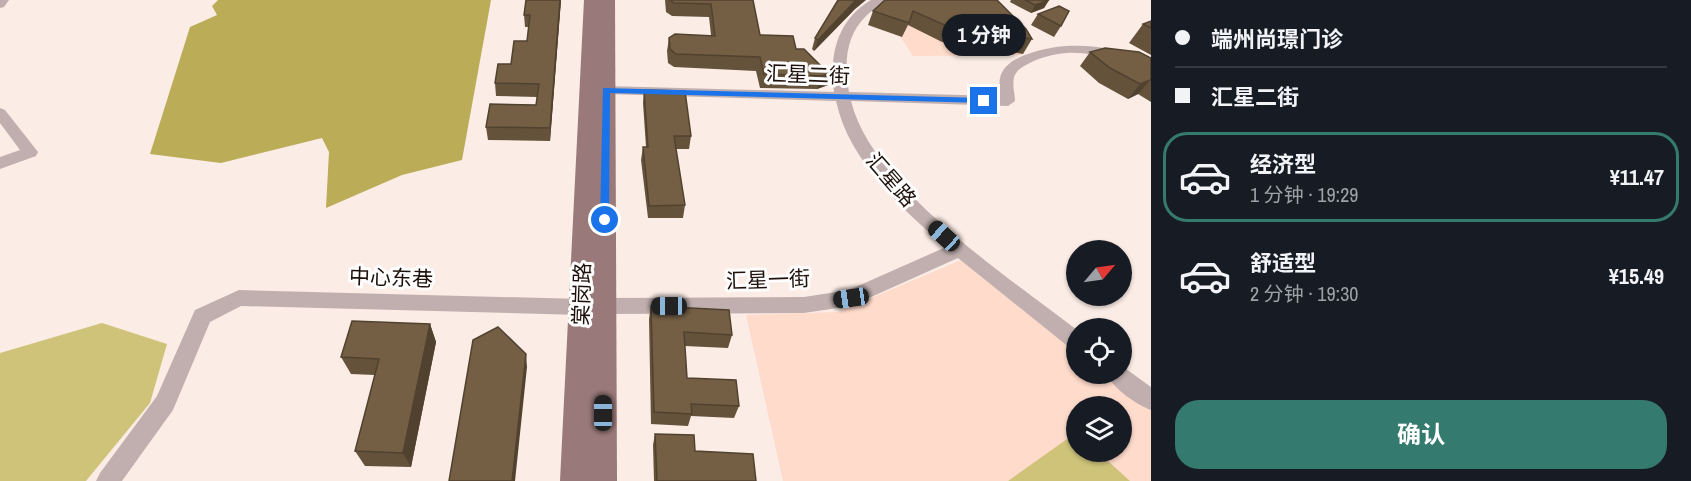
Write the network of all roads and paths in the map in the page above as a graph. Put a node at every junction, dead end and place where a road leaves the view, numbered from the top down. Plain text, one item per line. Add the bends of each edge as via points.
1 (3, 0) edge
2 (592, 0) edge
3 (607, 0) edge
4 (880, 0) edge
5 (0, 4) edge
6 (599, 29) junction
7 (1151, 66) edge
8 (606, 90) junction
9 (842, 97) junction
10 (0, 113) edge
11 (0, 163) edge
12 (959, 249) junction
13 (593, 307) junction
14 (1066, 333) edge
15 (1130, 384) edge
16 (1151, 400) edge
17 (108, 481) edge
18 (575, 481) edge
19 (602, 481) edge

1 - 5 street
2 - 6 main road, 棠岗路
3 - 6 main road, 棠岗路
4 - 9 street, 汇星路 via 855,20 842,39 837,60
6 - 8 main road, 棠岗路
6 - 13 main road, 棠岗路
7 - 9 street, 汇星二街 via 1106,52 1038,47 1007,77 1008,101
8 - 9 street, 汇星二街
8 - 13 main road, 棠岗路
9 - 12 street, 汇星路 via 853,131 877,170
10 - 11 street via 30,152
12 - 13 street, 汇星一街 via 851,298 804,305
12 - 14 street, 汇星路
13 - 17 street, 中心东巷 via 239,298 202,316 165,403
13 - 18 main road, 棠岗路
13 - 19 main road, 棠岗路
15 - 16 street

